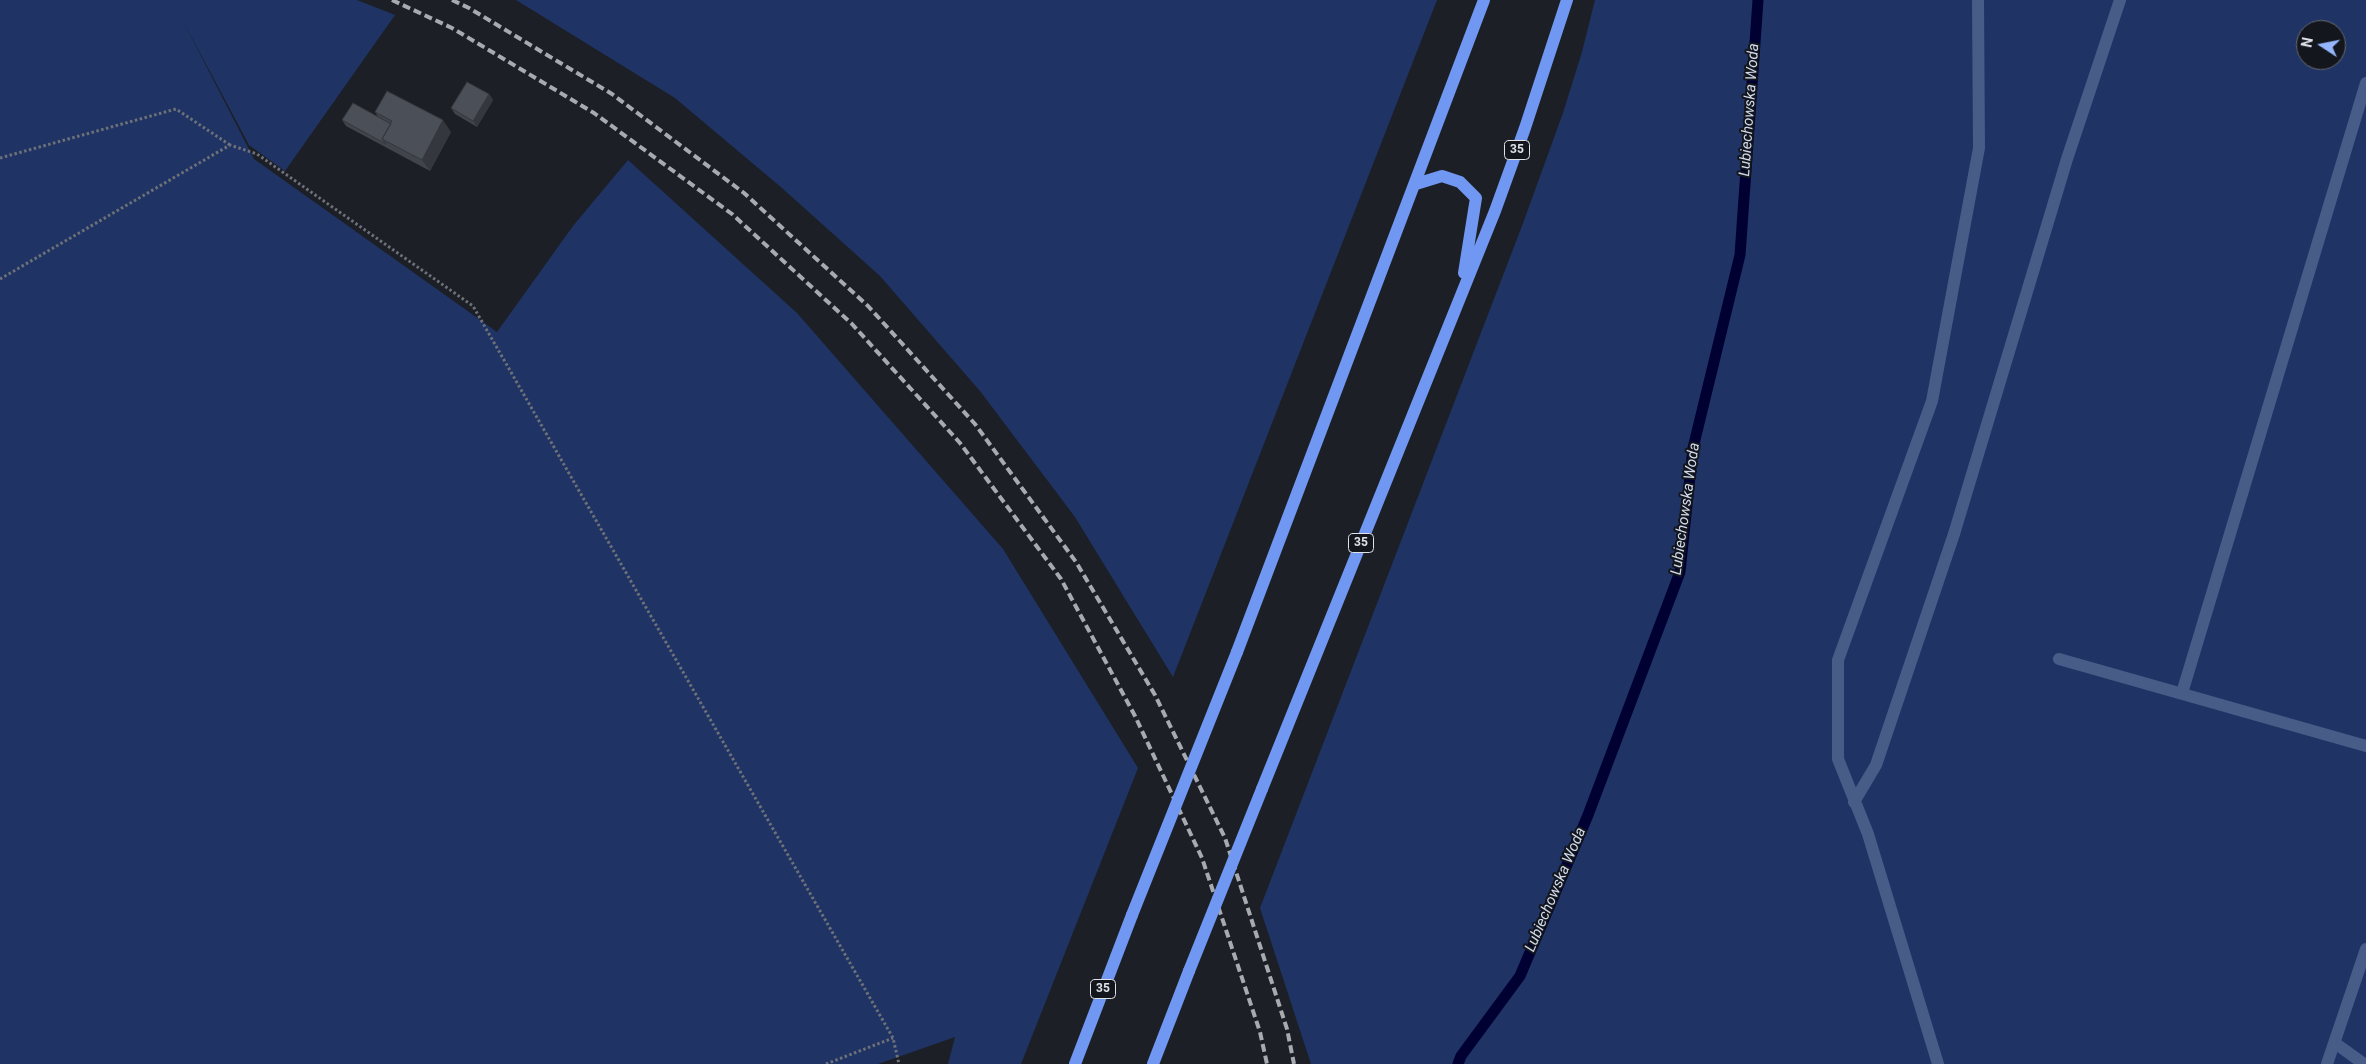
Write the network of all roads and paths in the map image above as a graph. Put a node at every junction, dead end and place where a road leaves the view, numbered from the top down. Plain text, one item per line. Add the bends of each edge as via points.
1 (1484, 0) edge
2 (1567, 0) edge
3 (1978, 0) edge
4 (2120, 0) edge
5 (2366, 83) edge
6 (230, 144) junction
7 (0, 158) edge
8 (1416, 184) junction
9 (0, 279) edge
10 (1460, 297) junction
11 (2059, 659) dead end
12 (2182, 693) junction
13 (2366, 746) edge
14 (1854, 802) junction
15 (2366, 949) edge
16 (893, 1038) junction
17 (2335, 1043) junction
18 (826, 1064) edge
19 (899, 1064) edge
20 (1075, 1064) edge
21 (1153, 1064) edge
22 (1938, 1064) edge
23 (2326, 1064) edge
24 (2364, 1064) edge

1 - 8 main road, 35
2 - 10 main road, 35 via 1525,128
3 - 14 lane via 1979,148 1932,401 1838,660 1838,759
4 - 14 lane via 2067,159 1954,534 1876,765
5 - 12 lane
6 - 7 path via 176,109
6 - 9 path
6 - 16 path via 256,154 473,306
8 - 10 main road via 1442,176 1460,182 1476,198
8 - 20 main road, 35, bridge
10 - 21 main road, 35, bridge
11 - 12 lane
12 - 13 lane
14 - 22 lane via 1868,834
15 - 17 lane
16 - 18 path
16 - 19 path
17 - 23 lane
17 - 24 lane

